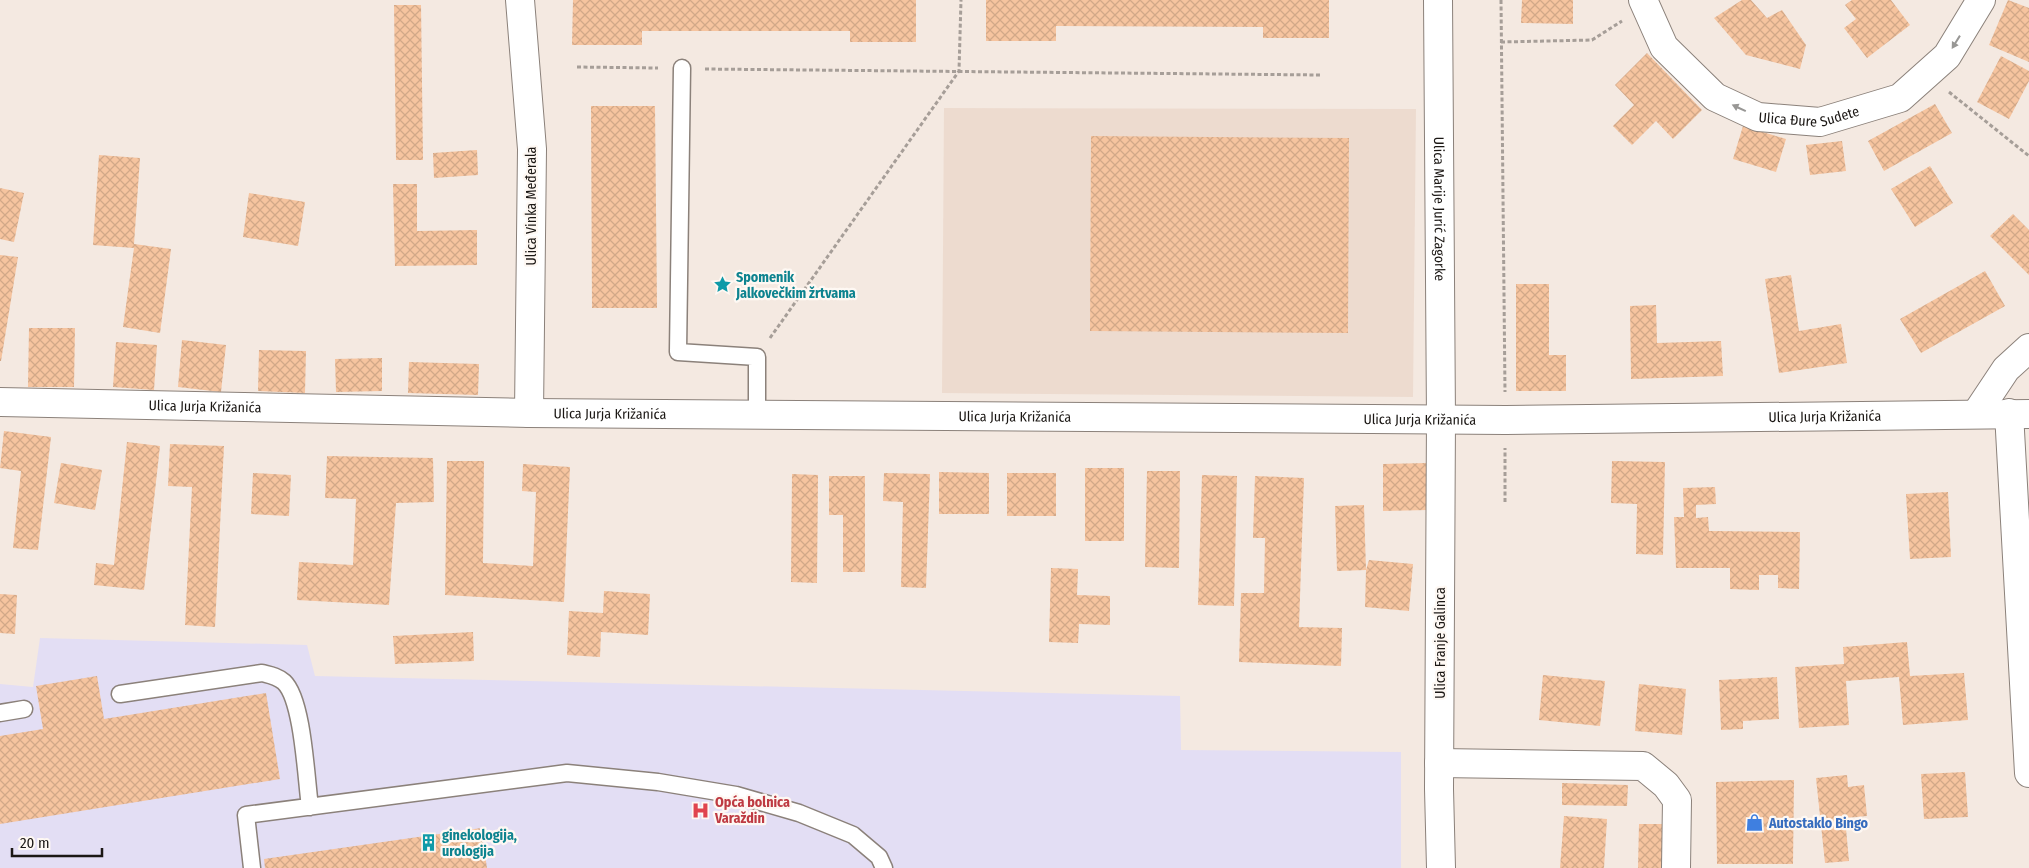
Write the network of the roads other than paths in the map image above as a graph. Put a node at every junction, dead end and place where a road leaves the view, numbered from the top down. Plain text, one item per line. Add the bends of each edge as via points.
1 (520, 0) edge
2 (1438, 0) edge
3 (1981, 0) edge
4 (1644, 3) edge
5 (682, 68) road end
6 (2029, 348) edge
7 (0, 402) edge
8 (529, 413) junction
9 (2019, 413) edge
10 (757, 414) junction
11 (1976, 414) junction
12 (1441, 418) junction
13 (120, 694) dead end
14 (24, 710) dead end
15 (0, 713) edge
16 (2029, 756) edge
17 (1439, 763) junction
18 (310, 807) junction
19 (252, 868) edge
20 (884, 868) edge
21 (1441, 868) edge
22 (1676, 868) edge

1 - 8 street, Ulica Vinka Međerala via 532,149
2 - 12 street, Ulica Marije Jurić Zagorke
3 -> 4 street, Ulica Đure Sudete via 1947,56 1900,98 1820,122 1758,117 1715,97 1664,47
5 - 10 lane via 678,352 757,357
6 - 11 street via 2006,369
7 - 8 street, Ulica Jurja Križanića
8 - 10 street, Ulica Jurja Križanića
9 - 11 street, Ulica Jurja Križanića
9 - 16 street
10 - 12 street, Ulica Jurja Križanića
11 - 12 street, Ulica Jurja Križanića
12 - 17 street, Ulica Franje Galinca
13 - 18 lane via 262,673 275,676 284,682 296,704
14 - 15 lane
17 - 21 street, Ulica Franje Galinca
17 - 22 street via 1643,766 1666,785 1677,800
18 - 19 lane via 246,815
18 - 20 lane via 567,774 658,782 736,795 799,813 854,835 879,857

